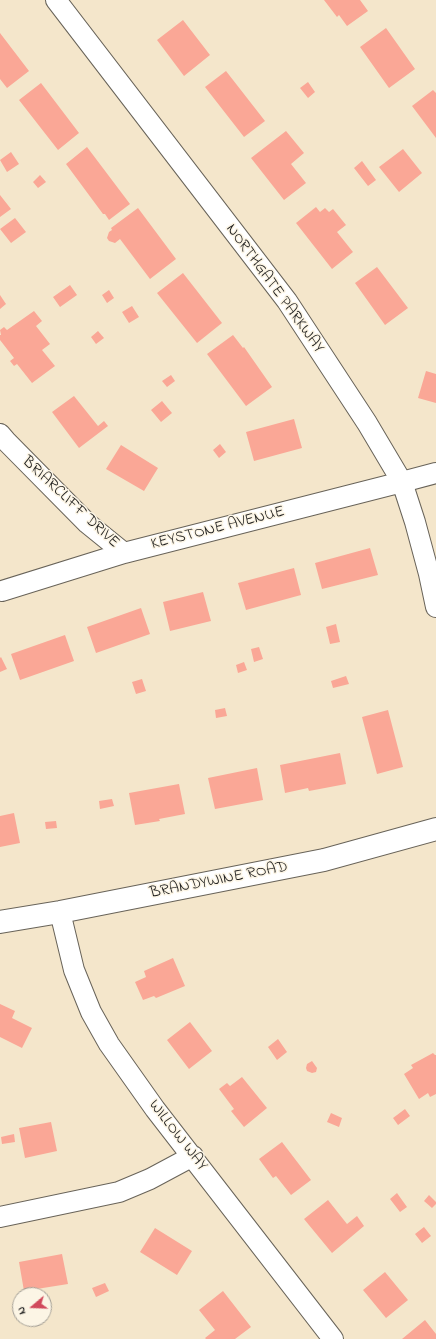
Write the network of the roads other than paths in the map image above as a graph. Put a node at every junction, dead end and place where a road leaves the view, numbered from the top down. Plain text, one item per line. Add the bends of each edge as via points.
1 (56, 0) edge
2 (0, 434) edge
3 (436, 473) edge
4 (402, 482) junction
5 (124, 553) junction
6 (2, 591) dead end
7 (436, 607) edge
8 (436, 829) edge
9 (60, 912) junction
10 (0, 922) edge
11 (193, 1156) junction
12 (0, 1217) edge
13 (333, 1339) edge

1 - 4 street, NORTHGATE PARKWAY via 288,301
2 - 5 street, BRIARCLIFF DRIVE via 87,523
3 - 4 street, KEYSTONE AVENUE
4 - 5 street, KEYSTONE AVENUE
4 - 7 street, NORTHGATE PARKWAY
5 - 6 street, KEYSTONE AVENUE
8 - 9 main road, BRANDYWINE ROAD via 324,860
9 - 10 main road, BRANDYWINE ROAD
9 - 11 street, WILLOW WAY via 74,970 91,1012 109,1044
11 - 12 street via 119,1192
11 - 13 street, WILLOW WAY

